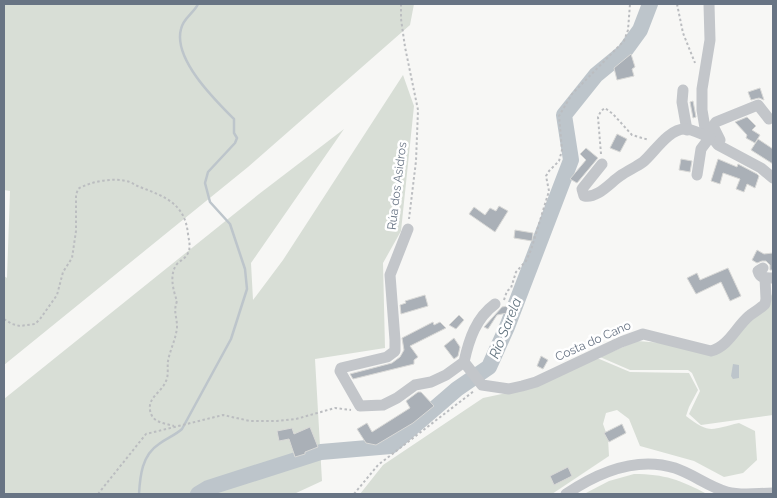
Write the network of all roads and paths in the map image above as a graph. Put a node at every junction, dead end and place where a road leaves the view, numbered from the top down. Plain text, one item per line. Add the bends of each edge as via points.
1 (401, 4) edge
2 (630, 4) edge
3 (678, 4) edge
4 (709, 4) edge
5 (695, 71) dead end
6 (683, 90) dead end
7 (770, 119) dead end
8 (687, 130) junction
9 (707, 133) junction
10 (660, 143) junction
11 (722, 148) junction
12 (602, 164) joint
13 (697, 175) dead end
14 (773, 178) edge
15 (408, 229) joint
16 (767, 274) edge
17 (495, 304) joint
18 (4, 319) edge
19 (466, 363) junction
20 (481, 384) junction
21 (353, 410) dead end
22 (174, 426) junction
23 (773, 493) edge
24 (98, 494) edge
25 (354, 494) edge
26 (566, 494) edge

1 - 15 path, Rúa dos Asidros via 404,47 418,110
2 - 17 path via 624,41 572,94 559,116 562,150 559,161 546,176 549,191 531,250 516,272 503,302
3 - 5 path via 683,34 695,62
4 - 9 street via 710,40 702,89
6 - 8 street
7 - 11 street via 758,105 716,122 713,129
8 - 9 street
8 - 10 street via 680,130
9 - 11 street
9 - 13 street
10 - 12 path via 632,134 605,108 598,116
10 - 12 street via 643,162 604,189 590,197 584,196 582,189 585,183
11 - 14 street via 761,168
15 - 19 street, Rúa dos Asidros via 390,275 396,340 394,351 387,357 340,368 340,371 360,406 383,405 415,385 431,382
16 - 20 street, Costa do Cano via 765,304 718,349 711,351 643,334 536,382 509,389
17 - 19 street via 474,328
18 - 22 path via 20,326 35,324 57,295 63,272 72,258 78,189 85,184 118,180 167,198 185,217 190,247 187,255 176,265 173,276 177,301 174,311 176,336 168,360 166,381 150,402 150,412 154,420
19 - 20 street
20 - 25 path via 378,465
21 - 22 path via 335,408 277,421 250,422 223,416
22 - 24 path via 146,434
23 - 26 street via 727,492 675,468 647,464 606,472

